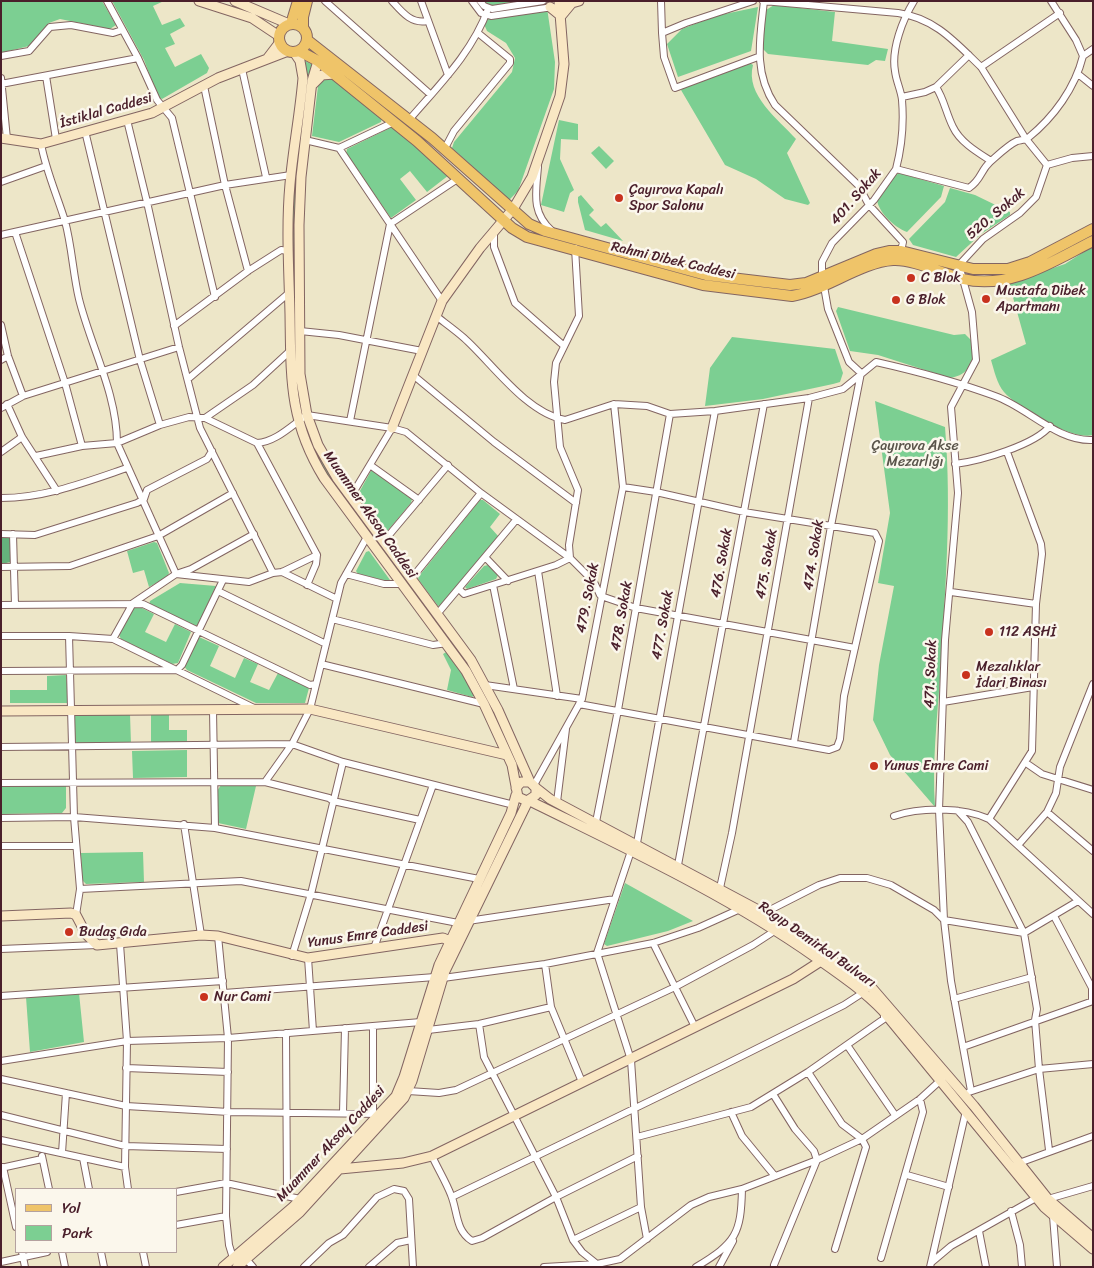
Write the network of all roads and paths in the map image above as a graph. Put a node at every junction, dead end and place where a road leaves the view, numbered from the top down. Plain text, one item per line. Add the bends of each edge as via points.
1 (107, 1) edge
2 (200, 1) edge
3 (235, 1) edge
4 (298, 1) edge
5 (307, 1) edge
6 (325, 1) edge
7 (392, 1) edge
8 (421, 1) edge
9 (472, 1) edge
10 (480, 1) edge
11 (660, 1) edge
12 (753, 1) edge
13 (764, 1) edge
14 (914, 1) edge
15 (1051, 1) edge
16 (560, 3) edge
17 (575, 3) edge
18 (547, 4) edge
19 (487, 12) junction
20 (1060, 13) junction
21 (905, 14) junction
22 (561, 16) junction
23 (427, 21) junction
24 (290, 24) junction
25 (303, 28) junction
26 (122, 30) junction
27 (478, 33) junction
28 (662, 33) junction
29 (280, 39) junction
30 (307, 40) junction
31 (1093, 49) edge
32 (294, 51) junction
33 (969, 55) junction
34 (1, 56) edge
35 (1083, 56) junction
36 (320, 57) junction
37 (758, 57) junction
38 (138, 58) junction
39 (267, 60) junction
40 (981, 66) junction
41 (242, 69) junction
42 (334, 74) junction
43 (448, 74) junction
44 (1078, 74) junction
45 (46, 76) junction
46 (1, 78) edge
47 (2, 84) edge
48 (311, 85) junction
49 (204, 86) junction
50 (1093, 86) edge
51 (936, 87) junction
52 (430, 94) junction
53 (902, 97) junction
54 (164, 108) junction
55 (127, 120) junction
56 (408, 120) junction
57 (394, 122) junction
58 (85, 131) junction
59 (4, 138) edge
60 (56, 139) junction
61 (1026, 139) junction
62 (305, 140) junction
63 (42, 144) junction
64 (339, 148) junction
65 (444, 150) junction
66 (1093, 156) edge
67 (538, 158) junction
68 (991, 161) junction
69 (1047, 165) junction
70 (46, 166) junction
71 (896, 169) junction
72 (291, 175) junction
73 (266, 177) junction
74 (459, 178) junction
75 (1, 182) edge
76 (225, 184) junction
77 (189, 193) junction
78 (147, 202) junction
79 (869, 205) junction
80 (512, 209) junction
81 (104, 212) junction
82 (65, 220) junction
83 (504, 220) junction
84 (390, 224) junction
85 (1093, 229) edge
86 (494, 231) junction
87 (15, 232) junction
88 (555, 234) junction
89 (1, 235) edge
90 (578, 238) junction
91 (1093, 240) edge
92 (289, 251) junction
93 (575, 251) junction
94 (901, 251) junction
95 (959, 265) junction
96 (248, 271) junction
97 (964, 279) junction
98 (823, 280) junction
99 (290, 292) junction
100 (215, 297) junction
101 (442, 301) junction
102 (436, 316) junction
103 (1, 324) edge
104 (174, 326) junction
105 (300, 332) junction
106 (365, 340) junction
107 (563, 345) junction
108 (179, 347) junction
109 (291, 350) junction
110 (422, 351) junction
111 (8, 356) junction
112 (1, 360) edge
113 (140, 360) junction
114 (102, 371) junction
115 (861, 373) junction
116 (413, 375) junction
117 (188, 379) junction
118 (66, 383) junction
119 (960, 386) junction
120 (23, 396) junction
121 (809, 398) junction
122 (614, 404) junction
123 (764, 404) junction
124 (4, 406) edge
125 (715, 411) junction
126 (670, 414) junction
127 (307, 415) junction
128 (197, 416) junction
129 (205, 418) junction
130 (557, 418) junction
131 (350, 421) junction
132 (298, 423) junction
133 (160, 425) junction
134 (1050, 426) junction
135 (392, 428) junction
136 (22, 437) junction
137 (1093, 440) edge
138 (117, 443) junction
139 (257, 443) junction
140 (82, 446) junction
141 (212, 451) junction
142 (1, 452) edge
143 (1006, 452) junction
144 (36, 456) junction
145 (956, 464) junction
146 (370, 465) junction
147 (448, 465) junction
148 (127, 468) junction
149 (623, 487) junction
150 (57, 491) junction
151 (656, 492) junction
152 (233, 493) junction
153 (481, 493) junction
154 (349, 495) junction
155 (1, 498) edge
156 (144, 499) junction
157 (419, 500) junction
158 (576, 503) junction
159 (698, 503) junction
160 (744, 512) junction
161 (788, 519) junction
162 (516, 520) junction
163 (831, 526) junction
164 (1, 534) edge
165 (13, 534) junction
166 (254, 534) junction
167 (158, 536) junction
168 (367, 537) junction
169 (384, 541) junction
170 (317, 555) junction
171 (485, 557) junction
172 (570, 558) junction
173 (1, 567) edge
174 (14, 567) junction
175 (538, 571) junction
176 (282, 572) junction
177 (273, 573) junction
178 (176, 574) junction
179 (346, 574) junction
180 (411, 578) junction
181 (223, 580) junction
182 (508, 581) junction
183 (401, 584) junction
184 (307, 585) junction
185 (493, 585) junction
186 (459, 589) junction
187 (218, 591) junction
188 (950, 592) junction
189 (601, 596) junction
190 (337, 599) junction
191 (1, 604) edge
192 (14, 604) junction
193 (133, 604) junction
194 (1036, 604) junction
195 (636, 608) junction
196 (438, 613) junction
197 (678, 614) junction
198 (332, 619) junction
199 (724, 625) junction
200 (198, 631) junction
201 (768, 633) junction
202 (1, 636) edge
203 (69, 636) junction
204 (113, 640) junction
205 (812, 641) junction
206 (447, 643) junction
207 (326, 644) junction
208 (855, 648) junction
209 (321, 664) junction
210 (70, 670) junction
211 (177, 670) junction
212 (1, 671) edge
213 (316, 684) junction
214 (1093, 684) edge
215 (485, 685) junction
216 (1033, 687) junction
217 (514, 689) junction
218 (557, 696) junction
219 (1091, 696) edge
220 (581, 702) junction
221 (943, 702) junction
222 (484, 704) junction
223 (310, 709) junction
224 (213, 710) junction
225 (259, 710) junction
226 (618, 710) junction
227 (1, 711) edge
228 (70, 711) junction
229 (658, 717) junction
230 (567, 726) junction
231 (705, 726) junction
232 (750, 734) junction
233 (794, 742) junction
234 (292, 744) junction
235 (214, 745) junction
236 (71, 746) junction
237 (1, 747) edge
238 (507, 755) junction
239 (343, 762) junction
240 (1026, 763) junction
241 (1059, 779) junction
242 (214, 782) junction
243 (266, 782) junction
244 (1, 783) edge
245 (72, 783) junction
246 (433, 785) junction
247 (533, 785) junction
248 (1093, 790) edge
249 (516, 791) junction
250 (333, 801) junction
251 (529, 801) junction
252 (557, 802) junction
253 (514, 805) junction
254 (939, 810) junction
255 (958, 811) junction
256 (1048, 812) junction
257 (894, 816) dead end
258 (74, 817) junction
259 (1, 818) edge
260 (989, 819) junction
261 (420, 820) junction
262 (596, 822) junction
263 (184, 824) junction
264 (215, 828) junction
265 (1019, 844) junction
266 (1, 846) edge
267 (75, 846) junction
268 (634, 847) junction
269 (322, 849) junction
270 (1093, 851) edge
271 (404, 865) junction
272 (678, 865) junction
273 (479, 879) junction
274 (193, 884) junction
275 (720, 888) junction
276 (80, 889) junction
277 (311, 894) junction
278 (615, 899) junction
279 (1078, 901) junction
280 (388, 909) junction
281 (740, 909) junction
282 (764, 913) junction
283 (1093, 914) edge
284 (76, 915) junction
285 (1, 916) edge
286 (1054, 916) junction
287 (944, 920) junction
288 (468, 921) junction
289 (458, 923) junction
290 (776, 930) junction
291 (1024, 933) junction
292 (201, 935) junction
293 (218, 936) junction
294 (454, 942) junction
295 (653, 943) junction
296 (120, 944) junction
297 (97, 945) junction
298 (374, 948) junction
299 (1, 949) edge
300 (597, 953) junction
301 (292, 956) junction
302 (308, 958) junction
303 (821, 961) junction
304 (545, 964) junction
305 (439, 977) junction
306 (1032, 977) junction
307 (222, 981) junction
308 (310, 986) junction
309 (123, 987) junction
310 (675, 987) junction
311 (1092, 987) edge
312 (864, 992) junction
313 (224, 994) junction
314 (1, 996) edge
315 (954, 999) junction
316 (1092, 1001) edge
317 (551, 1007) junction
318 (884, 1011) junction
319 (616, 1015) junction
320 (1035, 1020) junction
321 (421, 1022) junction
322 (479, 1024) junction
323 (373, 1026) junction
324 (695, 1026) junction
325 (345, 1028) junction
326 (428, 1030) junction
327 (313, 1031) junction
328 (286, 1033) junction
329 (228, 1038) junction
330 (564, 1038) junction
331 (127, 1041) junction
332 (847, 1046) junction
333 (963, 1047) junction
334 (631, 1060) junction
335 (1, 1061) edge
336 (1093, 1064) edge
337 (126, 1068) junction
338 (1039, 1069) junction
339 (228, 1072) junction
340 (808, 1072) junction
341 (494, 1073) junction
342 (944, 1077) junction
343 (1, 1080) edge
344 (582, 1082) junction
345 (408, 1091) junction
346 (967, 1092) junction
347 (66, 1093) junction
348 (773, 1094) junction
349 (954, 1096) junction
350 (920, 1099) junction
351 (126, 1106) junction
352 (634, 1108) junction
353 (966, 1111) junction
354 (229, 1112) junction
355 (731, 1112) junction
356 (286, 1113) junction
357 (343, 1114) junction
358 (377, 1114) junction
359 (1, 1115) edge
360 (895, 1115) junction
361 (515, 1116) junction
362 (63, 1130) junction
363 (1093, 1136) edge
364 (637, 1137) junction
365 (862, 1139) junction
366 (1, 1140) edge
367 (125, 1146) junction
368 (40, 1148) junction
369 (227, 1149) junction
370 (1049, 1150) junction
371 (62, 1153) junction
372 (432, 1156) junction
373 (638, 1156) junction
374 (535, 1157) junction
375 (83, 1158) junction
376 (42, 1159) junction
377 (817, 1160) junction
378 (1019, 1163) junction
379 (125, 1167) junction
380 (2, 1168) edge
381 (340, 1170) junction
382 (774, 1175) junction
383 (906, 1175) junction
384 (226, 1183) junction
385 (1093, 1186) edge
386 (949, 1187) junction
387 (49, 1188) edge
388 (89, 1188) edge
389 (128, 1188) edge
390 (742, 1190) junction
391 (178, 1192) edge
392 (287, 1196) junction
393 (452, 1197) junction
394 (556, 1197) junction
395 (1036, 1198) junction
396 (300, 1199) junction
397 (1048, 1199) junction
398 (641, 1207) junction
399 (1011, 1211) junction
400 (226, 1216) junction
401 (1053, 1216) junction
402 (15, 1223) edge
403 (178, 1225) edge
404 (979, 1231) junction
405 (734, 1238) junction
406 (1093, 1238) edge
407 (647, 1239) junction
408 (411, 1240) junction
409 (573, 1240) junction
410 (835, 1249) dead end
411 (1093, 1249) edge
412 (34, 1253) edge
413 (62, 1253) edge
414 (101, 1253) edge
415 (143, 1253) edge
416 (22, 1254) edge
417 (881, 1258) dead end
418 (246, 1259) junction
419 (1, 1262) edge
420 (235, 1263) edge
421 (597, 1264) junction
422 (931, 1264) edge
423 (774, 1266) edge
424 (25, 1267) edge
425 (65, 1267) edge
426 (104, 1267) edge
427 (146, 1267) edge
428 (223, 1267) edge
429 (253, 1267) edge
430 (304, 1267) edge
431 (369, 1267) edge
432 (413, 1267) edge
433 (544, 1267) edge
434 (696, 1267) edge
435 (719, 1267) edge
436 (986, 1267) edge
437 (1022, 1267) edge
438 (1057, 1267) edge

1 - 26 street
2 - 29 main road, Rahmi Dibek Caddesi via 252,18
3 - 24 main road
4 - 24 main road
5 - 25 main road
6 - 52 street
7 - 23 street via 418,23
8 - 23 street
9 - 19 street via 476,9
10 - 19 street
11 - 28 street
12 - 28 street
13 - 21 street
13 - 37 street
14 - 21 street
15 - 20 street
16 - 17 main road
16 - 18 street
16 - 22 main road
17 - 22 main road
18 - 19 street
18 - 22 main road
19 - 27 street
20 - 35 street
20 - 40 street
21 - 33 street via 939,27
21 - 53 street via 894,59
22 - 67 main road via 564,64 560,96
23 - 43 street
24 - 25 main road
24 - 29 main road via 283,29
25 - 30 main road
26 - 34 street via 113,33 71,25 50,27 28,51
26 - 38 street
27 - 43 street
27 - 65 street via 506,54 510,63 454,131
28 - 37 street via 664,57 675,88
29 - 32 main road, Rahmi Dibek Caddesi
29 - 39 main road
30 - 32 main road via 305,46
30 - 36 main road, Rahmi Dibek Caddesi
31 - 35 street
32 - 36 main road, Rahmi Dibek Caddesi
32 - 39 main road, İstiklal Caddesi
32 - 72 main road, Muammer Aksoy Caddesi via 300,61 302,78
33 - 40 street
33 - 51 street
35 - 44 street, 401. Sokak
36 - 42 main road, Rahmi Dibek Caddesi
36 - 48 main road
36 - 56 main road, Rahmi Dibek Caddesi
37 - 79 street via 766,93 858,186
38 - 45 street
38 - 54 street via 156,100
39 - 41 main road, İstiklal Caddesi
40 - 61 street
41 - 49 main road, İstiklal Caddesi
41 - 73 street
42 - 48 main road via 322,76
42 - 57 main road, Rahmi Dibek Caddesi
43 - 52 street
44 - 50 street
44 - 61 street, 401. Sokak via 1065,98
45 - 47 street
45 - 60 street
46 - 47 street
47 - 59 street
48 - 62 main road
49 - 54 main road, İstiklal Caddesi
49 - 76 street
51 - 53 street
51 - 68 street via 953,128 963,141
52 - 56 street
53 - 71 street via 902,145
54 - 55 main road, İstiklal Caddesi
54 - 77 street via 172,118
55 - 58 main road, İstiklal Caddesi
55 - 78 street
56 - 65 main road, Rahmi Dibek Caddesi
57 - 64 street
57 - 74 main road, Rahmi Dibek Caddesi
58 - 60 main road, İstiklal Caddesi
58 - 81 street
59 - 63 main road, İstiklal Caddesi
60 - 63 main road, İstiklal Caddesi
61 - 68 street, 401. Sokak via 1016,142
61 - 69 street
62 - 64 street
62 - 105 main road via 299,225
63 - 70 street
64 - 84 street
65 - 80 main road, Rahmi Dibek Caddesi
66 - 69 street
67 - 80 main road via 532,177
67 - 88 street via 536,209 543,223
68 - 71 street, 401. Sokak via 979,181 968,188
69 - 95 street, 520. Sokak via 1036,197 1020,213 983,239
70 - 75 street
70 - 82 street
71 - 79 street, 401. Sokak
72 - 73 street
72 - 92 main road, Muammer Aksoy Caddesi
73 - 76 street
74 - 83 main road, Rahmi Dibek Caddesi
74 - 84 street
76 - 77 street
76 - 96 street
77 - 78 street
77 - 100 street
78 - 81 street
78 - 104 street
79 - 94 street via 903,242
79 - 98 street, 401. Sokak via 832,243 822,262
80 - 83 main road
80 - 88 main road, Rahmi Dibek Caddesi via 529,224
81 - 82 street
81 - 113 street
82 - 87 street
82 - 114 street via 79,299
83 - 86 main road
83 - 93 main road, Rahmi Dibek Caddesi via 527,237
84 - 101 street
84 - 106 street
85 - 95 main road, Rahmi Dibek Caddesi via 1016,268 973,270
86 - 101 main road
86 - 107 street via 494,248 515,303
87 - 89 street
87 - 118 street
88 - 90 main road, Rahmi Dibek Caddesi
90 - 93 street
90 - 98 main road, Rahmi Dibek Caddesi via 645,259 720,277 790,285
91 - 97 main road, Rahmi Dibek Caddesi via 1023,275 995,280
92 - 96 street via 281,250
92 - 99 main road, Muammer Aksoy Caddesi
93 - 98 main road, Rahmi Dibek Caddesi via 727,289 792,296 805,293
93 - 107 street via 579,316
94 - 95 main road, Rahmi Dibek Caddesi
94 - 98 main road, Rahmi Dibek Caddesi via 876,254
95 - 97 street, 471. Sokak
96 - 100 street
97 - 98 main road, Rahmi Dibek Caddesi via 892,260
97 - 119 street, 471. Sokak via 972,312 976,360
98 - 115 street via 828,309 849,362
99 - 109 main road, Muammer Aksoy Caddesi
99 - 117 street
100 - 104 street
101 - 102 main road
102 - 110 main road
102 - 130 street via 464,338 525,399
103 - 111 street
104 - 108 street
105 - 106 street
105 - 127 main road via 301,383
106 - 110 street
106 - 131 street
107 - 130 street via 556,363 554,382
108 - 113 street
108 - 117 street
109 - 129 street via 253,385
109 - 132 main road, Muammer Aksoy Caddesi via 292,396
110 - 116 main road
111 - 112 street
111 - 120 street
113 - 114 street
113 - 133 street
114 - 118 street
114 - 138 street via 117,428
115 - 119 street via 876,362
115 - 121 street via 843,389
115 - 163 street, 474. Sokak
116 - 135 main road
116 - 158 street via 494,442
117 - 128 street
118 - 120 street
118 - 140 street
119 - 134 street via 997,396
119 - 145 street, 471. Sokak via 952,407
120 - 124 street
121 - 123 street
121 - 161 street, 475. Sokak
122 - 126 street via 647,406
122 - 130 street via 565,420
122 - 149 street, 479. Sokak
123 - 125 street
123 - 160 street, 476. Sokak
124 - 136 street
125 - 126 street
125 - 159 street, 477. Sokak
126 - 151 street, 478. Sokak
127 - 131 street
127 - 132 street
127 - 154 main road via 325,459
128 - 129 street
128 - 133 street
128 - 141 street
129 - 139 street
130 - 158 street via 560,447 578,490
131 - 135 street
132 - 139 street via 266,442
132 - 168 main road, Muammer Aksoy Caddesi via 316,465
133 - 138 street
134 - 137 street via 1084,440
134 - 143 street via 1040,437
135 - 146 street
135 - 147 street via 406,432
136 - 142 street
136 - 144 street
138 - 140 street
138 - 148 street
139 - 170 street
140 - 144 street
141 - 152 street
141 - 156 street via 206,459 147,490
143 - 145 street
143 - 194 street via 1041,544
144 - 150 street
145 - 188 street, 471. Sokak via 958,494
146 - 154 street
146 - 157 street
147 - 153 street
147 - 157 street
148 - 150 street
148 - 156 street
149 - 151 street
149 - 189 street, 479. Sokak
150 - 155 street
151 - 159 street
151 - 195 street, 478. Sokak
152 - 166 street
152 - 167 street
153 - 162 street
153 - 180 street
154 - 169 main road
156 - 165 street via 35,535
156 - 167 street
157 - 169 street
158 - 172 street
159 - 160 street
159 - 197 street, 477. Sokak
160 - 161 street
160 - 199 street, 476. Sokak
161 - 163 street
161 - 201 street, 475. Sokak
162 - 171 street
162 - 172 street
163 - 205 street, 474. Sokak
163 - 208 street via 874,533 879,541
164 - 165 street
165 - 174 street
166 - 177 street
166 - 178 street
167 - 174 street via 70,566
167 - 178 street
168 - 179 street
168 - 183 main road, Muammer Aksoy Caddesi
169 - 180 main road
170 - 176 street
170 - 184 street
171 - 182 street
171 - 186 street
172 - 175 street
172 - 189 street via 594,582
173 - 174 street
174 - 192 street
175 - 182 street
175 - 218 street
176 - 177 street
176 - 184 street
177 - 181 street via 249,582
178 - 181 street
178 - 193 street
179 - 183 street via 384,584
179 - 190 street
180 - 196 main road
181 - 187 street
182 - 185 street
183 - 206 main road, Muammer Aksoy Caddesi
184 - 190 street
185 - 186 street via 464,594
185 - 217 street
186 - 196 street
187 - 200 street
187 - 207 street
188 - 194 street
188 - 221 street, 471. Sokak
189 - 195 street
189 - 220 street, 479. Sokak
190 - 198 street
191 - 192 street
192 - 193 street
193 - 200 street via 143,604
193 - 204 street
194 - 216 street
195 - 197 street
195 - 226 street, 478. Sokak
196 - 215 main road via 468,654
197 - 199 street
197 - 229 street, 477. Sokak
198 - 206 street via 433,645
198 - 207 street
199 - 201 street
199 - 231 street, 476. Sokak
200 - 211 street
200 - 213 street via 310,685
201 - 205 street
201 - 232 street, 475. Sokak
202 - 203 street
203 - 204 street
203 - 210 street
204 - 211 street
205 - 208 street
205 - 233 street, 474. Sokak
206 - 222 main road, Muammer Aksoy Caddesi
207 - 209 street
208 - 233 street via 837,748 829,750
209 - 213 street
209 - 222 street
210 - 211 street
210 - 212 street
210 - 228 street
211 - 225 street
213 - 223 street
214 - 219 street
215 - 217 street
215 - 247 main road
216 - 221 street
216 - 240 street via 1034,736
217 - 218 street
218 - 220 street
219 - 241 street via 1060,767
220 - 226 street
220 - 230 street, 479. Sokak
221 - 254 street, 471. Sokak
222 - 238 main road, Muammer Aksoy Caddesi
223 - 225 main road
223 - 234 street
223 - 238 main road
224 - 225 main road
224 - 228 main road
224 - 235 street
226 - 229 street
226 - 262 street, 478. Sokak
227 - 228 main road
228 - 236 street
229 - 231 street
229 - 268 street, 477. Sokak
230 - 247 street, 479. Sokak
230 - 252 street
231 - 232 street
231 - 272 street, 476. Sokak
232 - 233 street
232 - 275 street, 475. Sokak
234 - 235 street
234 - 239 street
234 - 243 street
235 - 236 street
235 - 242 street
236 - 237 street
236 - 245 street
238 - 249 main road, Muammer Aksoy Caddesi via 514,771
239 - 246 street
239 - 250 street
240 - 241 street via 1042,774
240 - 260 street
241 - 248 street
241 - 256 street
242 - 243 street
242 - 245 street
242 - 264 street
243 - 250 street
244 - 245 street
245 - 258 street
246 - 253 street
246 - 261 street
247 - 249 main road via 521,782
247 - 251 main road via 536,795
247 - 252 main road, Ragıp Demirkol Bulvarı
249 - 251 main road via 521,800
249 - 253 main road, Muammer Aksoy Caddesi
250 - 261 street
250 - 269 street
251 - 268 main road, Ragıp Demirkol Bulvarı
251 - 288 main road
252 - 262 main road, Ragıp Demirkol Bulvarı
253 - 273 main road, Muammer Aksoy Caddesi
254 - 255 street
254 - 257 street
254 - 287 street, 471. Sokak
255 - 260 street
255 - 291 street via 968,822
256 - 265 street
256 - 270 street
258 - 259 street
258 - 263 street
258 - 267 street
260 - 265 street
261 - 271 street
262 - 268 main road, Ragıp Demirkol Bulvarı
263 - 264 street
263 - 274 street
264 - 269 street
265 - 279 street
266 - 267 street
267 - 276 street
268 - 272 main road, Ragıp Demirkol Bulvarı
268 - 278 street, 477. Sokak
268 - 281 main road, Ragıp Demirkol Bulvarı
269 - 271 street
269 - 277 street
271 - 273 street
271 - 280 street
272 - 275 main road, Ragıp Demirkol Bulvarı
273 - 289 main road, Muammer Aksoy Caddesi
274 - 276 street
274 - 277 street via 240,881
274 - 292 street
275 - 282 main road, Ragıp Demirkol Bulvarı
276 - 284 street
277 - 280 street
277 - 301 street
278 - 288 street
278 - 300 street, 477. Sokak
279 - 283 street
279 - 286 street
280 - 289 street
280 - 298 street
281 - 290 main road, Ragıp Demirkol Bulvarı
281 - 295 street
282 - 287 street via 819,885 840,878 867,878 891,885 934,910
282 - 342 main road, Ragıp Demirkol Bulvarı via 878,993
284 - 285 main road via 65,912
284 - 297 main road via 86,934
286 - 291 street
286 - 311 street
287 - 291 street
287 - 315 street, 471. Sokak
288 - 294 main road
289 - 294 main road, Muammer Aksoy Caddesi
290 - 303 main road, Ragıp Demirkol Bulvarı
290 - 310 street
291 - 306 street
292 - 293 main road, Yunus Emre Caddesi
292 - 296 main road, Yunus Emre Caddesi
293 - 301 main road, Yunus Emre Caddesi
293 - 307 street
294 - 298 main road, Yunus Emre Caddesi via 443,938
294 - 305 main road
295 - 300 street
295 - 310 street
296 - 297 main road, Yunus Emre Caddesi
296 - 309 street
297 - 299 street
298 - 302 main road, Yunus Emre Caddesi
300 - 304 street
300 - 319 street
301 - 302 main road, Yunus Emre Caddesi
302 - 308 street
303 - 312 main road, Ragıp Demirkol Bulvarı
303 - 324 main road via 793,979
304 - 305 street
304 - 317 street
305 - 308 street
305 - 321 main road, Muammer Aksoy Caddesi
305 - 326 main road
306 - 315 street
306 - 320 street via 1037,1009
307 - 309 street
307 - 313 street
308 - 313 street
308 - 327 street
309 - 314 street
309 - 331 street
310 - 319 street
310 - 324 street
311 - 316 street
312 - 318 main road, Ragıp Demirkol Bulvarı
312 - 352 street via 826,1014
313 - 329 street
315 - 333 street, 471. Sokak
316 - 320 street
317 - 322 street
317 - 330 street
318 - 332 street via 884,1019
318 - 342 main road, Ragıp Demirkol Bulvarı
319 - 330 street
319 - 334 street
320 - 333 street
320 - 338 street
321 - 323 street
321 - 358 main road, Muammer Aksoy Caddesi via 402,1085 392,1102
322 - 326 street
322 - 341 street via 484,1057
323 - 325 street
323 - 358 street
324 - 334 main road
325 - 327 street
325 - 357 street
326 - 345 main road
327 - 328 street
328 - 329 street
328 - 356 street
329 - 331 street
329 - 339 street
330 - 341 street
330 - 344 street
331 - 335 street
331 - 337 street
332 - 340 street
332 - 360 street
333 - 346 street, 471. Sokak
334 - 344 main road
334 - 352 street
336 - 338 street
337 - 339 street
337 - 351 street
338 - 346 street
338 - 370 street
339 - 354 street
340 - 348 street
340 - 365 street via 842,1124
341 - 345 street via 456,1090 438,1093
341 - 361 street
342 - 346 main road, Ragıp Demirkol Bulvarı
342 - 349 main road, Ragıp Demirkol Bulvarı
342 - 350 street
343 - 347 street
344 - 361 main road
345 - 381 main road
346 - 349 street
346 - 378 main road, Ragıp Demirkol Bulvarı
347 - 351 street
347 - 362 street
348 - 355 street via 751,1107
348 - 377 street
349 - 353 main road, Ragıp Demirkol Bulvarı
350 - 360 street
350 - 383 street via 923,1112
351 - 354 street
351 - 367 street
352 - 364 street
352 - 374 street
353 - 386 street
353 - 395 main road, Ragıp Demirkol Bulvarı
354 - 356 street
354 - 369 street
355 - 364 street
355 - 382 street via 742,1136
356 - 357 street
356 - 392 street
357 - 358 street
358 - 396 main road, Muammer Aksoy Caddesi
359 - 362 street
360 - 365 street
361 - 372 main road
361 - 374 street
362 - 367 street
362 - 371 street
363 - 370 street
364 - 373 street
365 - 377 street
365 - 410 street via 866,1147
366 - 368 street
367 - 369 street
367 - 379 street
368 - 371 street
368 - 376 street
369 - 384 street
370 - 378 street
371 - 375 street
372 - 381 main road via 403,1163
372 - 393 street
373 - 394 street
373 - 398 street
374 - 393 street
374 - 394 street
375 - 379 street
375 - 388 street
376 - 380 street
376 - 387 street
377 - 382 street
377 - 423 street
378 - 397 main road, Ragıp Demirkol Bulvarı
379 - 389 street
380 - 402 street
381 - 418 main road via 300,1212
382 - 390 street
383 - 386 street
383 - 417 street
384 - 391 street
384 - 392 street
384 - 400 street
385 - 397 street
386 - 422 street
390 - 405 street via 742,1219
390 - 407 street via 709,1196 691,1205
392 - 396 street
393 - 394 street via 457,1224 472,1241
394 - 409 street
395 - 399 street
395 - 401 main road, Ragıp Demirkol Bulvarı
396 - 420 main road, Muammer Aksoy Caddesi
397 - 406 main road, Ragıp Demirkol Bulvarı
398 - 407 street
398 - 409 street
399 - 404 street
399 - 437 street
400 - 403 street
400 - 420 street via 229,1246
401 - 411 main road, Ragıp Demirkol Bulvarı
401 - 438 street
404 - 422 street via 951,1246
404 - 436 street
405 - 434 street
405 - 435 street
407 - 421 street via 620,1259
408 - 430 street via 409,1199 404,1191 394,1189 377,1197 343,1235
408 - 431 street via 397,1243
408 - 432 street
409 - 421 street
412 - 416 street
413 - 425 street
414 - 426 street
415 - 427 street
416 - 419 street
416 - 424 street
418 - 420 main road
418 - 429 street
420 - 428 main road, Muammer Aksoy Caddesi
421 - 433 street

